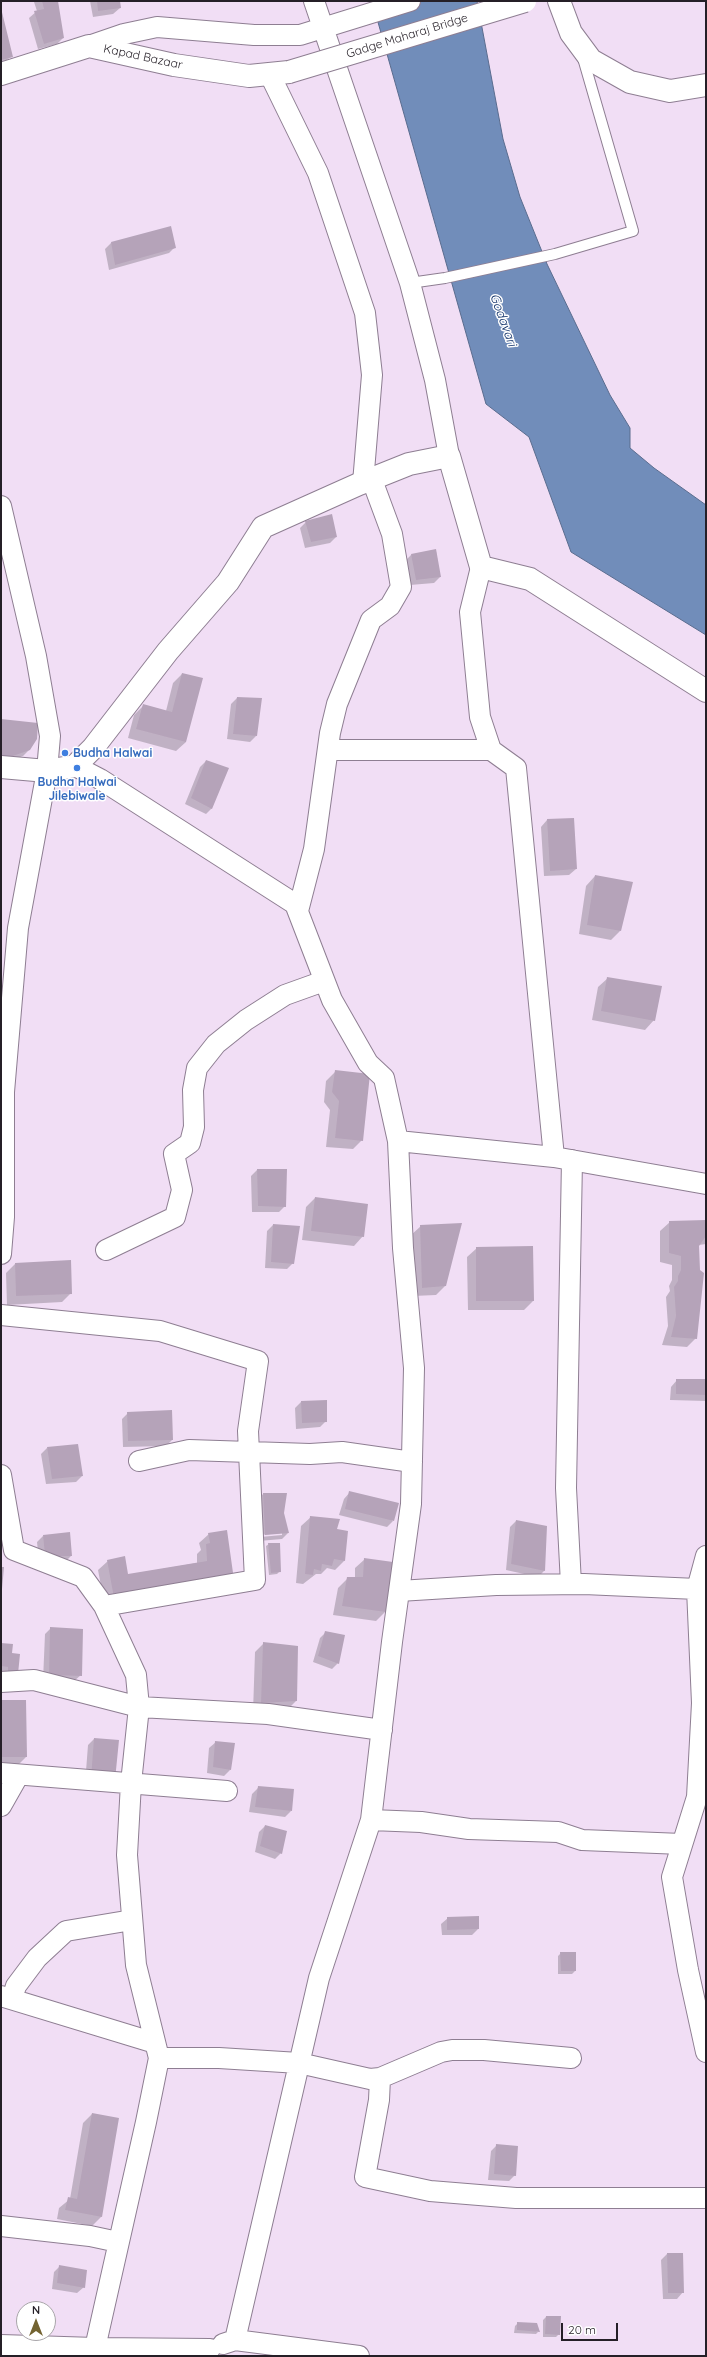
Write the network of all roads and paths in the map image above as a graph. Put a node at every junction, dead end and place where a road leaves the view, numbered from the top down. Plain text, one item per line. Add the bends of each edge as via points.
1 (314, 1) edge
2 (410, 1) edge
3 (525, 1) edge
4 (559, 1) edge
5 (322, 28) junction
6 (578, 43) junction
7 (89, 46) junction
8 (279, 73) junction
9 (1, 74) edge
10 (706, 85) edge
11 (410, 283) junction
12 (449, 456) junction
13 (367, 481) junction
14 (1, 506) edge
15 (481, 567) junction
16 (706, 691) edge
17 (328, 750) junction
18 (491, 750) junction
19 (75, 766) junction
20 (1, 767) edge
21 (47, 771) junction
22 (298, 911) junction
23 (324, 981) junction
24 (398, 1141) junction
25 (563, 1159) junction
26 (706, 1184) edge
27 (106, 1250) dead end
28 (1, 1254) edge
29 (1, 1315) edge
30 (249, 1451) junction
31 (139, 1461) dead end
32 (412, 1462) junction
33 (1, 1475) edge
34 (706, 1556) edge
35 (571, 1584) junction
36 (697, 1589) junction
37 (399, 1591) junction
38 (104, 1606) junction
39 (1, 1682) edge
40 (139, 1707) junction
41 (382, 1730) junction
42 (10, 1774) edge
43 (131, 1783) junction
44 (227, 1791) dead end
45 (702, 1799) edge
46 (1, 1806) edge
47 (371, 1820) junction
48 (682, 1844) junction
49 (132, 1920) junction
50 (7, 1998) edge
51 (157, 2051) junction
52 (706, 2052) edge
53 (572, 2058) dead end
54 (299, 2064) junction
55 (380, 2078) junction
56 (706, 2198) edge
57 (1, 2226) edge
58 (118, 2242) junction
59 (235, 2340) junction
60 (1, 2345) edge
61 (95, 2348) junction
62 (209, 2353) edge
63 (359, 2356) edge

1 - 5 street
2 - 5 street
3 - 8 street, Gadge Maharaj Bridge, bridge
4 - 6 street via 571,33
5 - 7 street via 300,36 156,27
5 - 11 street
6 - 10 street via 591,60 630,82 670,91
6 - 11 lane via 633,231 555,254
7 - 8 street, Kapad Bazaar via 174,65 249,76
7 - 9 street, Kapad Bazaar
8 - 13 street via 318,173 365,313 372,375
11 - 12 street via 435,380
12 - 13 street via 409,464
12 - 15 street
13 - 17 street via 392,534 401,587 390,606 371,620 337,704
13 - 19 street via 263,527 228,582 168,651 93,748
14 - 21 street via 36,656 50,736
15 - 16 street via 530,578
15 - 18 street via 470,612 480,717
17 - 18 street
17 - 22 street via 314,849
18 - 25 street via 516,768
19 - 21 street
19 - 22 street via 106,783 295,904
20 - 21 street
21 - 28 street via 18,928 4,1092 4,1217
22 - 23 street
23 - 24 street via 368,1063 384,1078
23 - 27 street via 285,995 246,1020 216,1044 197,1068 193,1090 194,1127 190,1144 174,1154 182,1190 175,1217
24 - 25 street
24 - 32 street via 403,1248 414,1368
25 - 26 street
25 - 35 street via 566,1472
29 - 30 street via 160,1331 258,1361 248,1432
30 - 31 street via 189,1450
30 - 32 street via 310,1454 342,1452
30 - 38 street via 255,1580
32 - 37 street via 411,1504
33 - 38 street via 14,1550 83,1577
34 - 36 street
35 - 36 street
35 - 37 street via 496,1585
36 - 45 street via 702,1703
37 - 41 street
38 - 40 street via 136,1675
39 - 40 street via 34,1680
40 - 41 street via 268,1714
40 - 43 street
41 - 47 street
42 - 43 street
42 - 46 street
43 - 44 street
43 - 49 street via 127,1855
45 - 48 street
47 - 48 street via 421,1822 469,1829 558,1832 582,1840
47 - 54 street via 319,1978
48 - 52 street via 672,1877 688,1970
49 - 50 street via 66,1931 37,1958
49 - 51 street via 136,1965
50 - 51 street
51 - 54 street
51 - 58 street via 146,2122
53 - 55 street via 484,2050 452,2050 441,2052
54 - 55 street via 370,2079
54 - 59 street
55 - 56 street via 379,2100 365,2177 430,2191 516,2198
57 - 58 street via 90,2236
58 - 61 street
59 - 62 street
59 - 63 street
60 - 61 street
61 - 62 street

